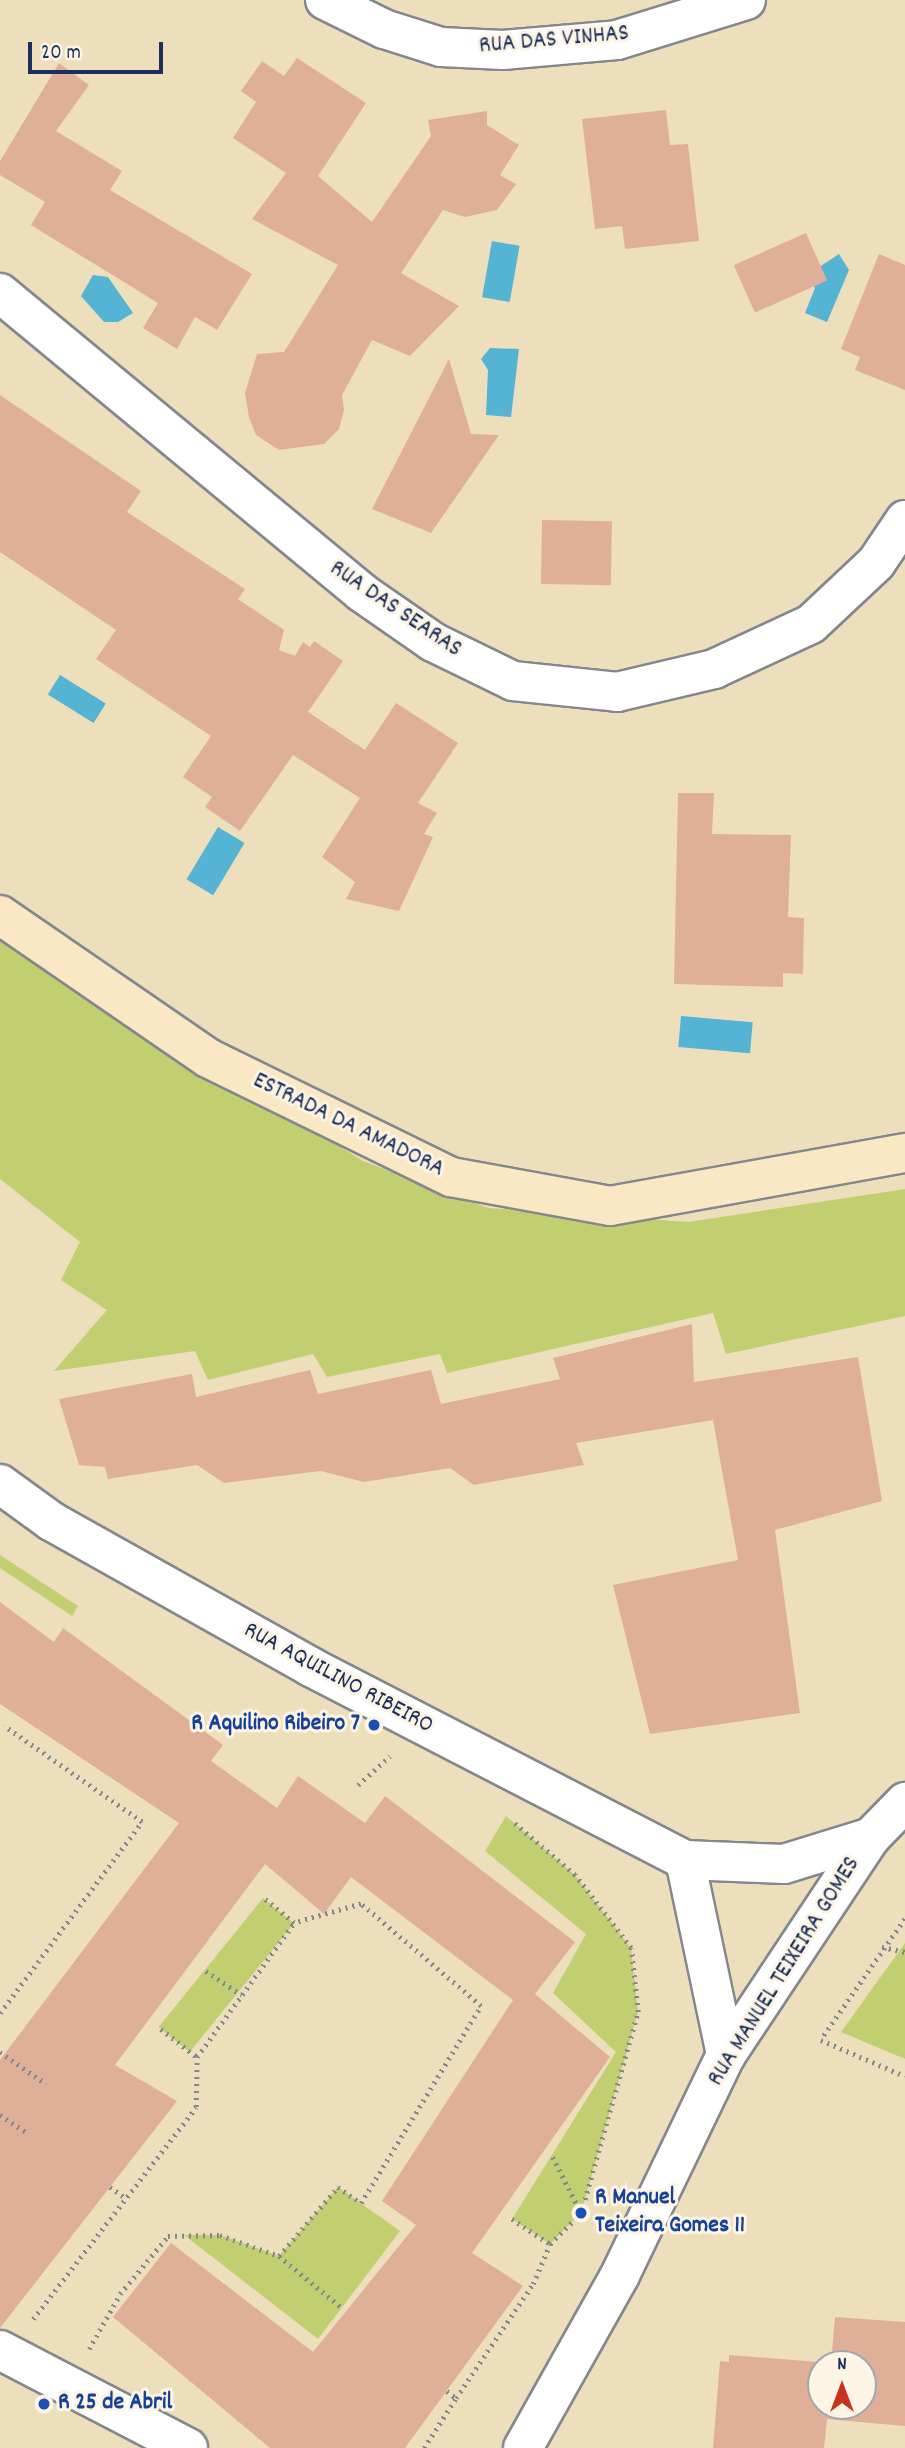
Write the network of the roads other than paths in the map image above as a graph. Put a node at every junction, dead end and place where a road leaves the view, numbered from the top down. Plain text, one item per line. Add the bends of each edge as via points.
1 (325, 0) edge
2 (746, 0) edge
3 (0, 293) edge
4 (905, 520) edge
5 (0, 915) edge
6 (905, 1153) edge
7 (0, 1484) edge
8 (905, 1802) edge
9 (871, 1837) junction
10 (685, 1860) junction
11 (726, 2055) junction
12 (4, 2352) edge
13 (188, 2448) edge
14 (523, 2448) edge

1 - 2 street, RUA DAS VINHAS via 384,29 441,47 503,50 617,40
3 - 4 street, RUA DAS SEARAS via 361,592 433,642 513,681 617,692 714,669 811,624 876,563
5 - 6 street, ESTRADA DA AMADORA via 208,1058 451,1177 610,1206
7 - 10 street, RUA AQUILINO RIBEIRO via 51,1521 311,1667
8 - 9 street, RUA MANUEL TEIXEIRA GOMES
9 - 10 street, RUA AQUILINO RIBEIRO via 784,1864
9 - 11 street, RUA MANUEL TEIXEIRA GOMES
10 - 11 street
11 - 14 street, RUA MANUEL TEIXEIRA GOMES via 620,2275
12 - 13 street

